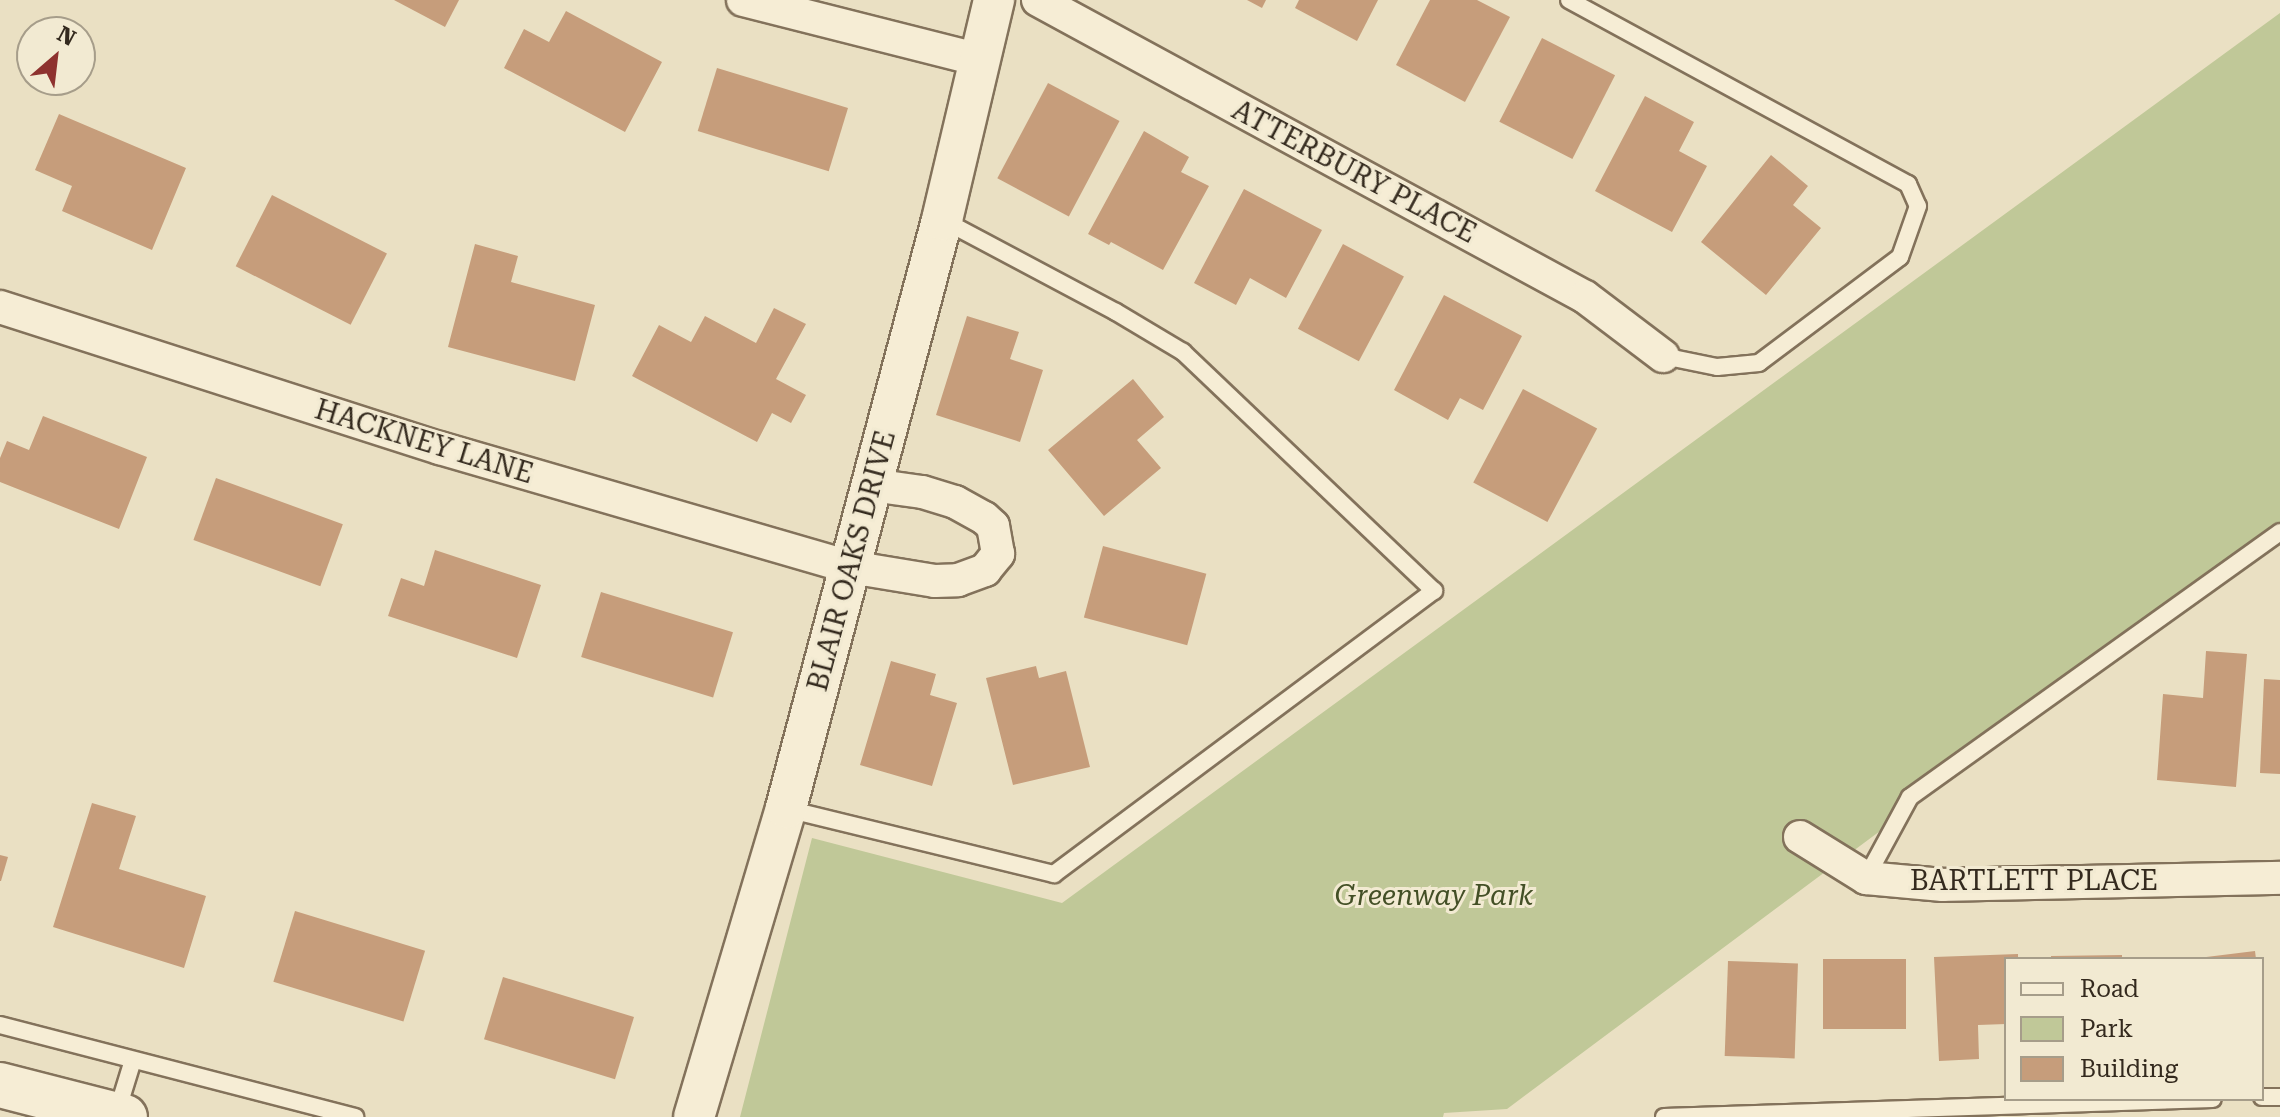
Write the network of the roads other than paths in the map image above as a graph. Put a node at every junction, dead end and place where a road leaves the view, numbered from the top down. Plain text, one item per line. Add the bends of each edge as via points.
1 (743, 0) edge
2 (994, 0) edge
3 (1038, 0) edge
4 (1569, 0) edge
5 (977, 59) junction
6 (942, 220) junction
7 (0, 307) edge
8 (1663, 356) joint
9 (872, 485) junction
10 (2280, 532) edge
11 (850, 567) junction
12 (786, 808) junction
13 (1800, 837) dead end
14 (1866, 878) junction
15 (2280, 878) edge
16 (0, 1025) edge
17 (133, 1060) junction
18 (0, 1085) edge
19 (2152, 1101) edge
20 (119, 1116) edge
21 (355, 1117) edge
22 (694, 1117) edge
23 (1664, 1117) edge

1 - 5 street
2 - 5 street, BLAIR OAKS DRIVE
3 - 8 street, ATTERBURY PLACE via 1585,297
4 - 8 lane via 1908,184 1918,206 1900,257 1759,363 1717,367
5 - 6 street, BLAIR OAKS DRIVE
6 - 9 street, BLAIR OAKS DRIVE
6 - 12 lane via 1183,352 1434,591 1054,874
7 - 11 street, HACKNEY LANE via 440,448
9 - 11 street, BLAIR OAKS DRIVE
9 - 11 street, HACKNEY LANE via 933,495 984,518 993,526 998,554 985,570 958,580
10 - 14 lane via 1910,797
11 - 12 street, BLAIR OAKS DRIVE
12 - 22 street, BLAIR OAKS DRIVE
13 - 14 street, BARTLETT PLACE
14 - 15 street, BARTLETT PLACE via 1943,885
16 - 17 lane
17 - 20 lane
17 - 21 lane
18 - 20 main road
19 - 23 lane

